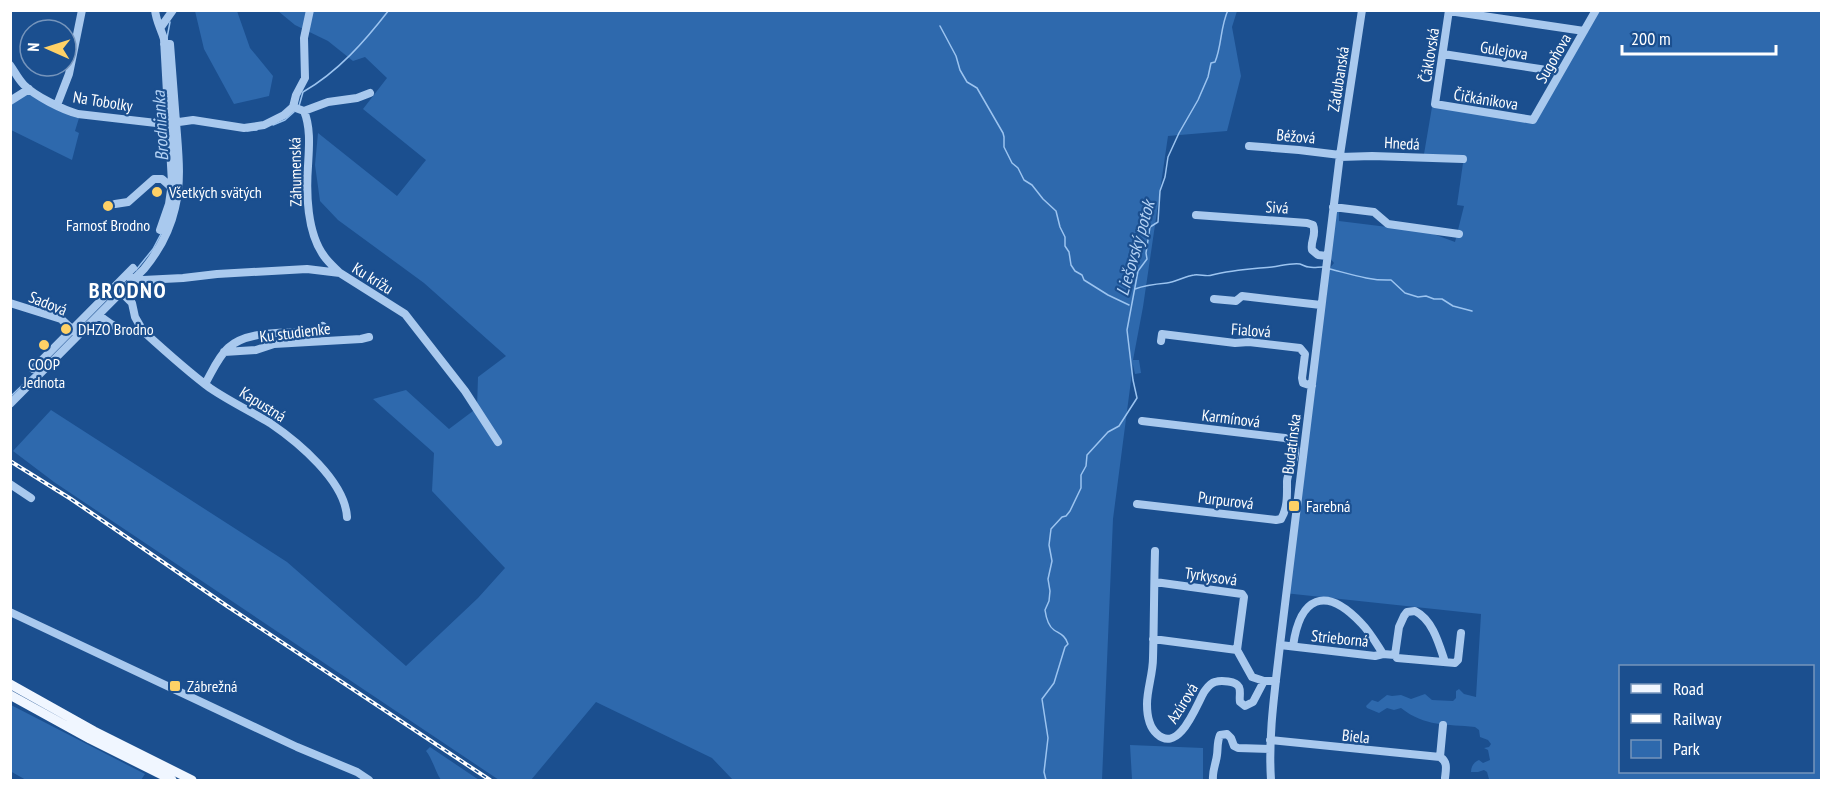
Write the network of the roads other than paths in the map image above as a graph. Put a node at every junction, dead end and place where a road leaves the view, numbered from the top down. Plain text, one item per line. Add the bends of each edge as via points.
1 (82, 10) edge
2 (155, 10) edge
3 (173, 10) edge
4 (310, 10) edge
5 (1362, 10) edge
6 (1596, 10) edge
7 (1449, 11) edge
8 (161, 27) junction
9 (1584, 32) junction
10 (1443, 54) junction
11 (10, 65) edge
12 (1560, 72) junction
13 (29, 89) junction
14 (370, 93) dead end
15 (10, 101) edge
16 (1435, 104) joint
17 (57, 105) junction
18 (293, 107) junction
19 (304, 111) junction
20 (1533, 120) joint
21 (173, 123) junction
22 (1249, 146) dead end
23 (1340, 154) junction
24 (1463, 159) dead end
25 (174, 186) junction
26 (115, 204) dead end
27 (1333, 207) junction
28 (1196, 215) dead end
29 (160, 230) dead end
30 (1459, 234) dead end
31 (1327, 256) junction
32 (340, 273) junction
33 (131, 275) junction
34 (121, 292) junction
35 (1215, 299) dead end
36 (10, 303) edge
37 (1321, 305) junction
38 (99, 315) junction
39 (323, 326) dead end
40 (143, 331) junction
41 (75, 332) junction
42 (369, 337) dead end
43 (1161, 341) dead end
44 (224, 352) junction
45 (33, 369) dead end
46 (205, 384) junction
47 (1312, 386) junction
48 (10, 404) edge
49 (1142, 421) dead end
50 (498, 442) dead end
51 (10, 484) edge
52 (1289, 489) junction
53 (1299, 490) junction
54 (31, 498) dead end
55 (1137, 504) dead end
56 (347, 517) dead end
57 (1155, 551) dead end
58 (1155, 582) junction
59 (10, 612) edge
60 (1461, 633) dead end
61 (1153, 639) junction
62 (1280, 645) junction
63 (1293, 646) junction
64 (1238, 650) junction
65 (1383, 654) junction
66 (1395, 655) junction
67 (1445, 662) junction
68 (1264, 681) junction
69 (1276, 681) junction
70 (10, 684) edge
71 (10, 695) edge
72 (1443, 725) dead end
73 (1270, 744) junction
74 (1440, 758) junction
75 (1445, 778) dead end
76 (172, 780) edge
77 (192, 780) edge
78 (369, 780) edge
79 (1213, 780) edge
80 (1271, 780) edge

1 - 17 street via 69,74
2 - 8 street via 156,22
3 - 8 street
4 - 18 street via 304,38 305,78
5 - 23 street, Zádubanská
6 - 9 street, Sugoňova
7 - 9 street
7 - 10 street, Čáklovská
8 - 21 street via 167,44
9 - 12 street, Sugoňova
10 - 12 street, Gulejova
10 - 16 street, Čáklovská
11 - 13 street, Na Tobolky
12 - 20 street, Sugoňova
13 - 15 street
13 - 17 street, Na Tobolky
14 - 19 street
16 - 20 street, Čičkánikova
17 - 21 street, Na Tobolky via 78,114
18 - 19 street
18 - 21 street, Na Tobolky via 264,125 244,128 194,120
19 - 32 street, Záhumenská via 309,146 310,220 324,256
21 - 25 street
22 - 23 street, Béžová
23 - 24 street, Hnedá
23 - 27 street, Budatínska
25 - 26 street via 154,179 128,202
25 - 29 street
25 - 33 street via 175,209 166,235 153,258
27 - 30 street via 1374,212 1388,224
27 - 31 street, Budatínska
28 - 31 street, Sivá via 1307,223 1315,231 1312,250
31 - 37 street, Budatínska
32 - 33 street, Ku krížu via 307,269 183,278
32 - 50 street, Ku krížu via 405,314 465,391
33 - 34 street
33 - 41 street
34 - 38 street
34 - 40 street, Kapustná via 132,303
35 - 37 street via 1236,301 1242,293
36 - 41 street, Sadová via 61,319
37 - 47 street, Budatínska
38 - 40 street via 111,325 132,333
38 - 41 street
39 - 44 street, Ku studienke via 320,332 250,336
40 - 46 street, Kapustná
41 - 45 street
41 - 48 street
42 - 44 street, Ku studienke
43 - 47 street, Fialová via 1161,334 1300,348 1305,354 1302,378
44 - 46 street, Ku studienke
46 - 56 street, Kapustná via 277,428 317,462 342,496
47 - 53 street, Budatínska
49 - 52 street, Karmínová via 1292,441 1295,446 1287,481
51 - 54 street
52 - 53 street
52 - 55 street, Purpurová via 1284,514 1276,520
53 - 62 street, Budatínska
57 - 58 street
58 - 61 street
58 - 64 street, Tyrkysová via 1242,594
59 - 78 street
60 - 67 street via 1458,660
61 - 64 street
61 - 68 street, Azúrová via 1147,711 1150,726 1161,738 1180,734 1211,684 1235,684 1245,706 1253,702
62 - 63 street, Strieborná
62 - 69 street, Budatínska
63 - 65 street, Strieborná
63 - 65 street, Strieborná via 1298,624 1308,606 1325,601 1336,603 1359,621
64 - 68 street via 1252,678
65 - 66 street, Strieborná
66 - 67 street, Strieborná
66 - 67 street via 1404,616 1415,611 1432,629
68 - 69 street
69 - 73 street, Budatínska
70 - 77 main road
71 - 76 main road
72 - 74 street
73 - 74 street, Biela
73 - 79 street, Biela via 1238,747 1229,736 1220,735
73 - 80 street, Budatínska
74 - 75 street via 1446,765

